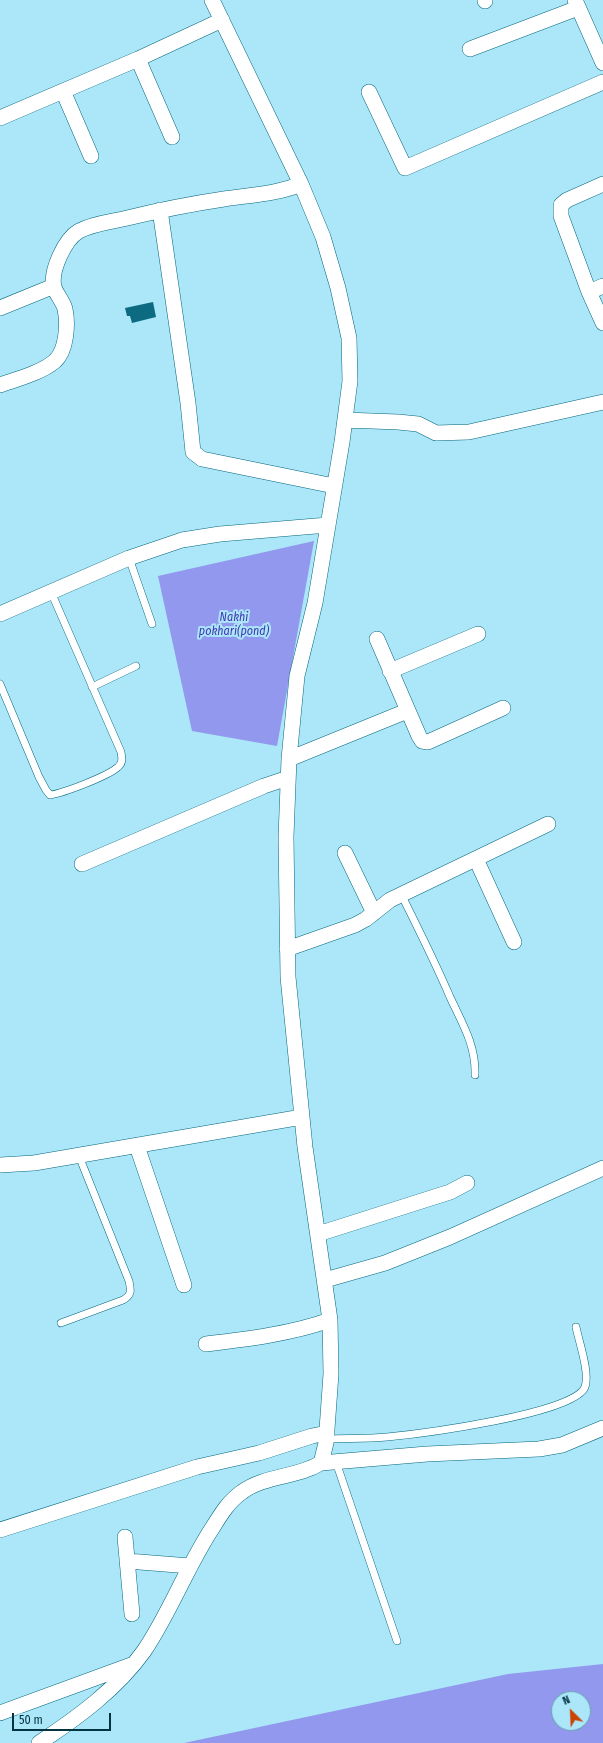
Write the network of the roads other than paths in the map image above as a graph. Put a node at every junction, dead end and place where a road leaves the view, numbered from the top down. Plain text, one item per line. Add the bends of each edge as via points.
1 (212, 0) edge
2 (576, 4) edge
3 (222, 20) junction
4 (470, 49) dead end
5 (138, 60) junction
6 (603, 63) edge
7 (603, 82) edge
8 (63, 91) junction
9 (369, 92) dead end
10 (0, 118) edge
11 (172, 137) dead end
12 (91, 156) dead end
13 (301, 184) junction
14 (603, 184) edge
15 (160, 210) junction
16 (54, 286) junction
17 (603, 286) edge
18 (589, 292) junction
19 (0, 308) edge
20 (603, 323) edge
21 (0, 386) edge
22 (603, 402) edge
23 (345, 420) junction
24 (334, 486) junction
25 (328, 525) junction
26 (129, 558) junction
27 (51, 592) junction
28 (0, 614) edge
29 (152, 624) dead end
30 (478, 634) dead end
31 (377, 639) dead end
32 (136, 666) dead end
33 (390, 671) junction
34 (0, 684) edge
35 (92, 687) junction
36 (503, 708) dead end
37 (407, 711) junction
38 (289, 759) junction
39 (288, 778) junction
40 (548, 824) dead end
41 (345, 853) dead end
42 (476, 859) junction
43 (82, 864) dead end
44 (401, 894) junction
45 (374, 913) junction
46 (514, 942) dead end
47 (287, 949) junction
48 (475, 1074) dead end
49 (302, 1117) junction
50 (137, 1146) junction
51 (79, 1156) junction
52 (0, 1165) edge
53 (603, 1168) edge
54 (467, 1183) dead end
55 (318, 1234) junction
56 (325, 1280) junction
57 (184, 1285) dead end
58 (330, 1320) junction
59 (60, 1323) dead end
60 (576, 1327) dead end
61 (206, 1344) dead end
62 (603, 1428) edge
63 (327, 1449) junction
64 (0, 1530) edge
65 (125, 1537) dead end
66 (127, 1561) junction
67 (190, 1566) junction
68 (132, 1614) dead end
69 (398, 1642) dead end
70 (132, 1665) junction
71 (0, 1713) edge
72 (39, 1743) edge

1 - 3 street
2 - 4 street
2 - 6 street
3 - 5 street
3 - 13 street
5 - 8 street
5 - 11 street
7 - 9 street via 405,168
8 - 10 street
8 - 12 street
13 - 15 street via 276,192
13 - 23 street via 323,237 349,338 350,381
14 - 18 street via 561,205 561,216
15 - 16 street via 79,231 67,241 59,256
15 - 24 street via 194,452 202,459
16 - 19 street
16 - 21 street via 65,308 66,325 61,353 47,366
17 - 18 street
18 - 20 street
22 - 23 street via 469,432 436,433 418,424
23 - 24 street
24 - 25 street
25 - 26 street via 198,538 156,548
25 - 38 street via 315,603 297,676
26 - 27 street
26 - 29 lane
27 - 28 street
27 - 35 lane
30 - 33 street
31 - 33 street
32 - 35 lane
33 - 37 street
34 - 35 lane via 39,776 50,795 59,794 120,766 122,752
36 - 37 street via 428,742 422,741 418,736
37 - 38 street
38 - 39 street
39 - 43 street
39 - 47 street
40 - 42 street
41 - 45 street
42 - 44 street
42 - 46 street
44 - 45 street
44 - 48 lane via 468,1035 474,1052
45 - 47 street via 355,925
47 - 49 street
49 - 50 street
49 - 55 street
50 - 51 street
50 - 57 street
51 - 52 street
51 - 59 lane via 131,1291 129,1297 123,1300
53 - 56 street via 442,1240 385,1262
54 - 55 street via 450,1192
55 - 56 street
56 - 58 street
58 - 61 street via 309,1328
58 - 63 street via 331,1374
60 - 63 lane via 587,1377 585,1388 578,1396 565,1403 456,1428 387,1437
62 - 63 street via 562,1445 539,1449 427,1454
63 - 64 street via 312,1436 259,1453 197,1468
63 - 67 street via 295,1474 261,1481 242,1491 227,1505
63 - 69 lane
65 - 66 street
66 - 67 street
66 - 68 street
67 - 70 street via 143,1652
70 - 71 street
70 - 72 street via 110,1690

